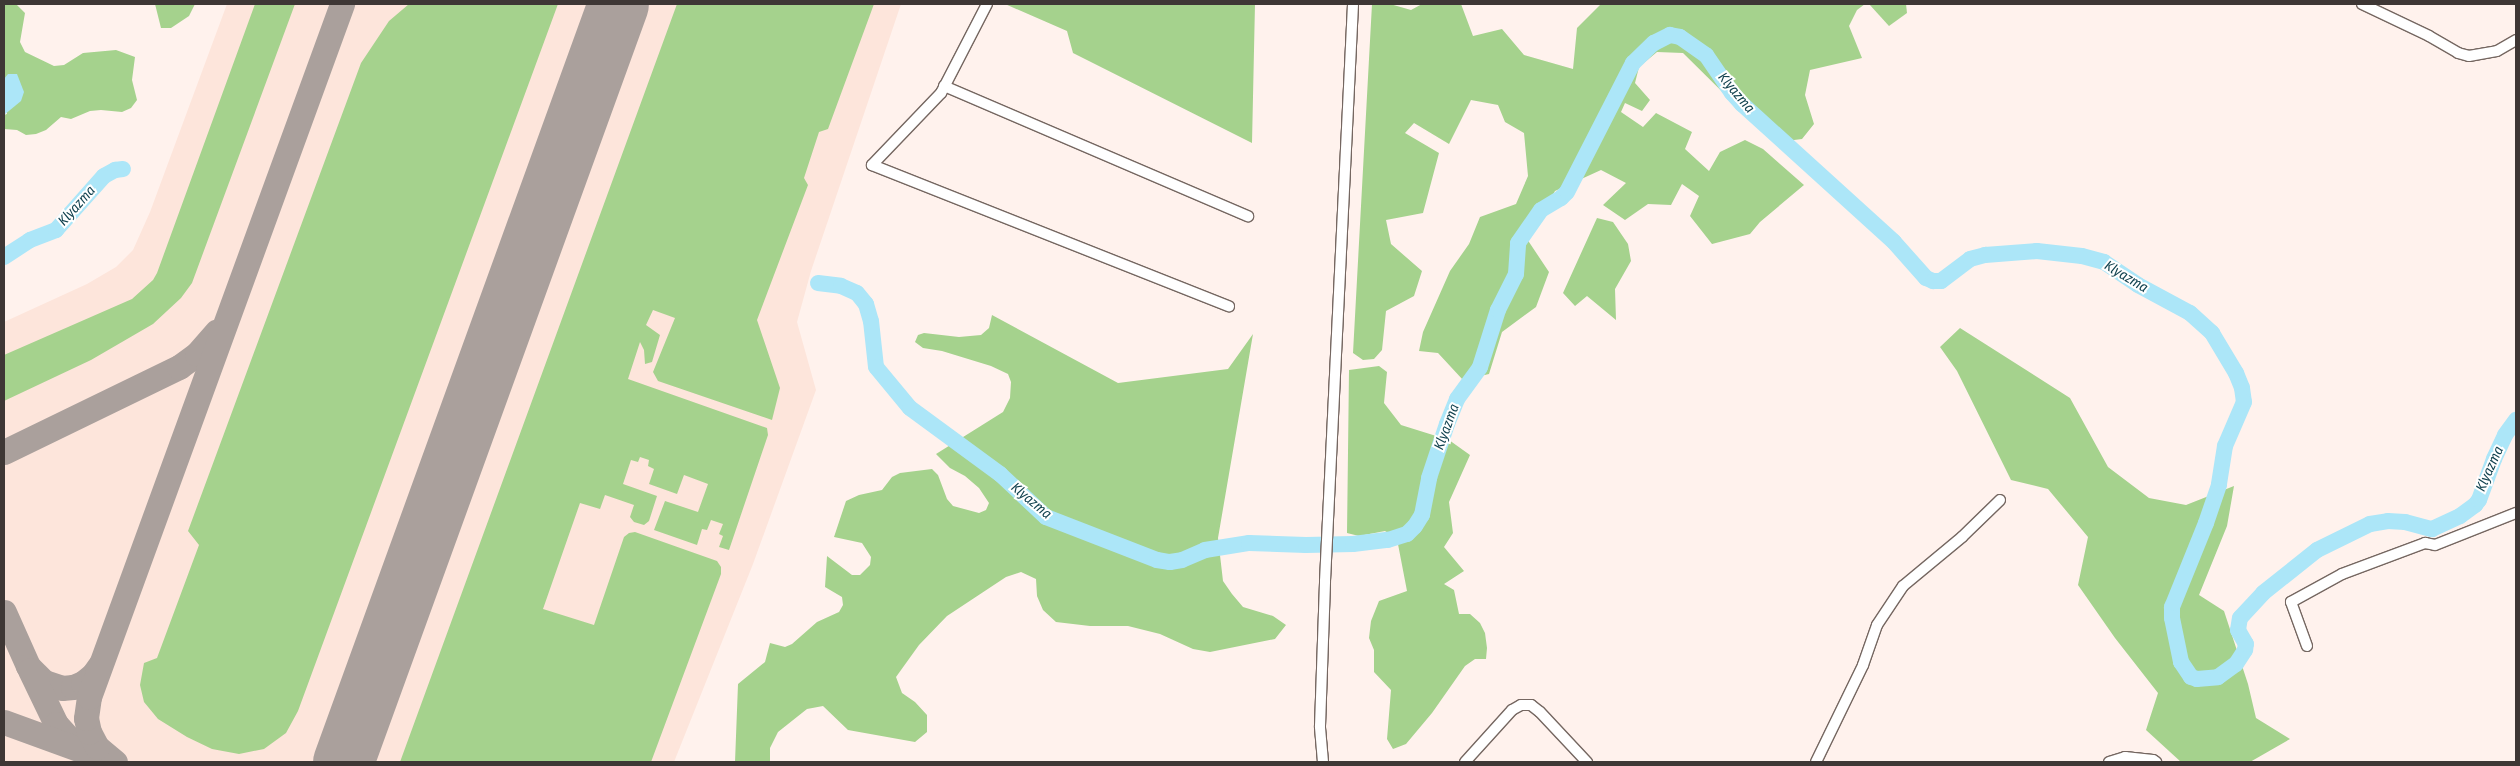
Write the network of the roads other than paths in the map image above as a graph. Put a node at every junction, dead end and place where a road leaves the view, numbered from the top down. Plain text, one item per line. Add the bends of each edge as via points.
1 (987, 4) edge
2 (1354, 4) edge
3 (2362, 4) edge
4 (2516, 40) edge
5 (944, 86) junction
6 (1248, 216) dead end
7 (1229, 306) dead end
8 (2000, 500) dead end
9 (2516, 513) edge
10 (2307, 646) dead end
11 (1323, 762) edge
12 (1465, 762) edge
13 (1587, 762) edge
14 (1816, 762) edge
15 (2109, 762) edge
16 (2156, 762) edge

1 - 5 street
2 - 11 street via 1325,581 1320,726
3 - 4 street via 2458,53 2470,56 2497,51
5 - 6 street
5 - 7 street via 872,165
8 - 14 street via 1903,586 1877,625 1863,665
9 - 10 street via 2435,545 2425,543 2342,574 2291,602
12 - 13 street via 1512,710 1522,705 1540,712
15 - 16 street via 2125,757

